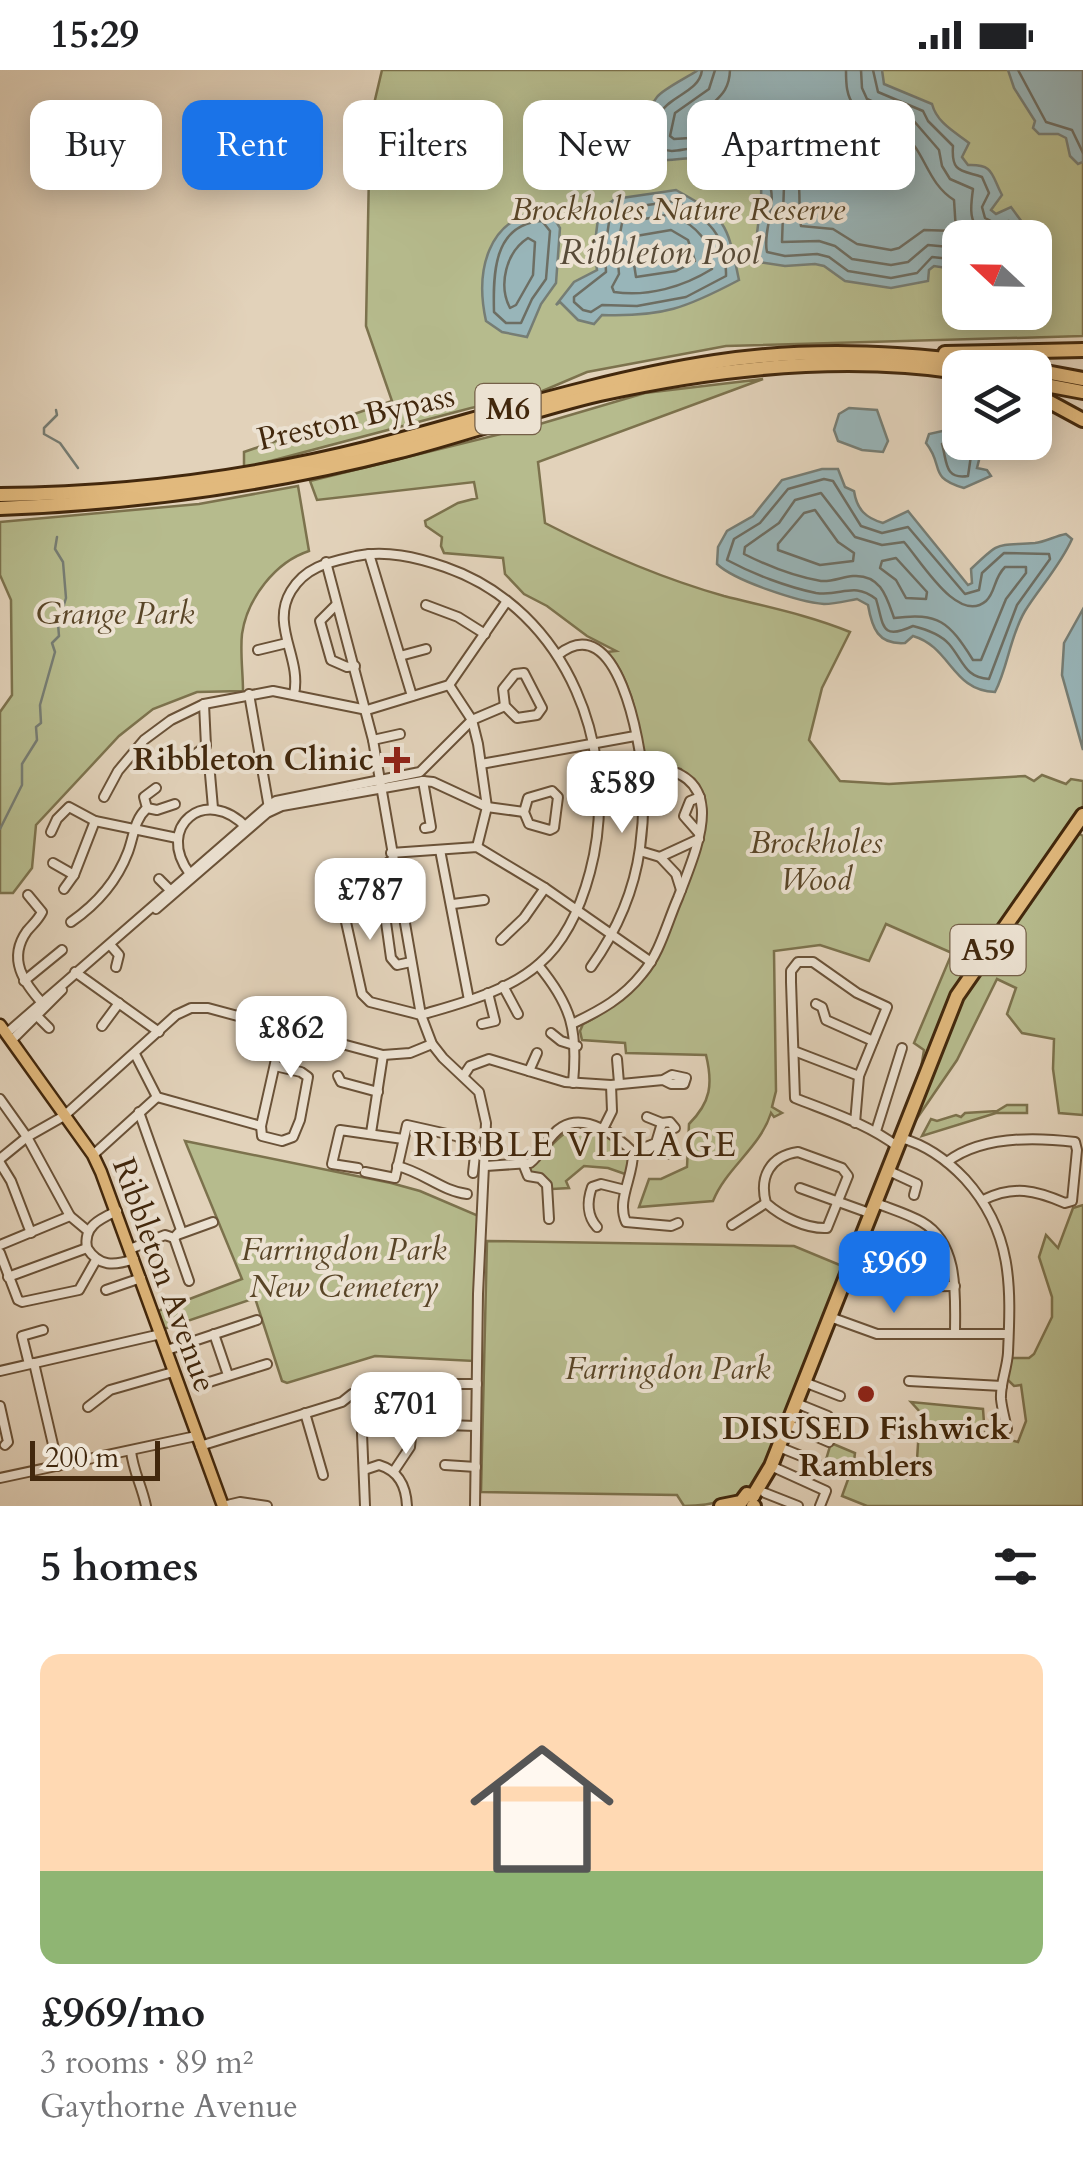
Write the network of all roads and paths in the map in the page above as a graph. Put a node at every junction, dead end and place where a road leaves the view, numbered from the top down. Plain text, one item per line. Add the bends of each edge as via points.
1 (1083, 350) edge
2 (933, 355) junction
3 (942, 356) edge
4 (942, 371) edge
5 (1052, 373) edge
6 (1083, 379) edge
7 (1052, 386) edge
8 (1083, 392) edge
9 (1052, 403) edge
10 (1083, 420) edge
11 (0, 495) edge
12 (0, 508) edge
13 (369, 554) junction
14 (326, 562) junction
15 (507, 601) junction
16 (336, 604) junction
17 (426, 605) dead end
18 (485, 634) junction
19 (287, 643) junction
20 (426, 649) dead end
21 (258, 650) dead end
22 (558, 655) junction
23 (400, 656) junction
24 (354, 666) junction
25 (449, 684) junction
26 (250, 694) junction
27 (294, 694) junction
28 (412, 696) junction
29 (204, 704) junction
30 (505, 706) junction
31 (367, 710) junction
32 (472, 720) junction
33 (400, 734) dead end
34 (636, 736) junction
35 (373, 740) junction
36 (594, 742) junction
37 (188, 760) dead end
38 (481, 764) junction
39 (642, 766) junction
40 (210, 774) dead end
41 (422, 777) junction
42 (380, 785) junction
43 (156, 788) dead end
44 (700, 796) junction
45 (104, 797) dead end
46 (176, 804) dead end
47 (488, 807) junction
48 (147, 808) junction
49 (212, 808) junction
50 (270, 808) junction
51 (524, 812) junction
52 (1083, 815) edge
53 (95, 820) junction
54 (246, 827) junction
55 (425, 828) dead end
56 (134, 829) junction
57 (51, 832) dead end
58 (699, 836) junction
59 (177, 838) junction
60 (478, 847) junction
61 (440, 850) junction
62 (640, 851) junction
63 (391, 856) junction
64 (660, 857) junction
65 (53, 863) dead end
66 (74, 875) junction
67 (191, 876) junction
68 (160, 879) dead end
69 (544, 888) junction
70 (64, 889) dead end
71 (170, 890) junction
72 (680, 890) junction
73 (28, 895) dead end
74 (484, 900) dead end
75 (452, 904) junction
76 (402, 909) junction
77 (578, 911) junction
78 (72, 922) dead end
79 (613, 936) junction
80 (501, 940) dead end
81 (115, 942) junction
82 (62, 950) dead end
83 (411, 962) junction
84 (652, 962) junction
85 (538, 965) junction
86 (116, 967) dead end
87 (591, 968) dead end
88 (77, 974) junction
89 (24, 981) junction
90 (504, 986) junction
91 (488, 993) junction
92 (469, 1000) junction
93 (119, 1003) junction
94 (43, 1004) junction
95 (822, 1005) dead end
96 (518, 1014) dead end
97 (36, 1015) junction
98 (421, 1015) junction
99 (574, 1023) junction
100 (482, 1024) dead end
101 (102, 1026) dead end
102 (49, 1028) dead end
103 (283, 1028) junction
104 (6, 1032) edge
105 (159, 1032) junction
106 (551, 1033) dead end
107 (873, 1041) junction
108 (432, 1044) junction
109 (576, 1046) junction
110 (902, 1048) dead end
111 (794, 1051) junction
112 (536, 1053) dead end
113 (135, 1054) junction
114 (384, 1055) junction
115 (617, 1059) dead end
116 (275, 1066) junction
117 (529, 1071) junction
118 (464, 1075) junction
119 (338, 1076) dead end
120 (859, 1076) junction
121 (662, 1080) dead end
122 (573, 1083) junction
123 (615, 1084) junction
124 (378, 1092) junction
125 (157, 1097) junction
126 (0, 1100) edge
127 (140, 1112) junction
128 (64, 1116) junction
129 (646, 1118) dead end
130 (662, 1123) junction
131 (855, 1123) junction
132 (261, 1126) junction
133 (675, 1128) dead end
134 (603, 1129) junction
135 (876, 1131) junction
136 (371, 1133) junction
137 (27, 1138) junction
138 (403, 1139) junction
139 (900, 1143) junction
140 (652, 1145) junction
141 (476, 1146) junction
142 (486, 1147) junction
143 (633, 1152) junction
144 (92, 1154) junction
145 (670, 1154) dead end
146 (0, 1161) edge
147 (948, 1162) junction
148 (397, 1166) junction
149 (486, 1166) junction
150 (524, 1166) junction
151 (440, 1169) dead end
152 (889, 1171) junction
153 (473, 1173) dead end
154 (434, 1180) junction
155 (800, 1188) dead end
156 (626, 1190) junction
157 (467, 1194) dead end
158 (914, 1195) dead end
159 (982, 1200) junction
160 (766, 1203) junction
161 (840, 1203) junction
162 (874, 1208) junction
163 (117, 1211) junction
164 (70, 1216) junction
165 (549, 1219) dead end
166 (214, 1222) dead end
167 (678, 1223) dead end
168 (732, 1225) dead end
169 (597, 1228) dead end
170 (88, 1231) junction
171 (31, 1233) junction
172 (176, 1236) junction
173 (0, 1245) edge
174 (86, 1248) junction
175 (0, 1252) edge
176 (132, 1254) junction
177 (96, 1260) junction
178 (847, 1275) junction
179 (8, 1277) junction
180 (141, 1278) junction
181 (189, 1281) dead end
182 (956, 1286) junction
183 (106, 1290) dead end
184 (830, 1317) junction
185 (258, 1320) dead end
186 (43, 1330) dead end
187 (161, 1334) junction
188 (214, 1334) junction
189 (954, 1334) junction
190 (1008, 1334) junction
191 (167, 1350) junction
192 (31, 1364) junction
193 (267, 1364) dead end
194 (0, 1371) edge
195 (173, 1372) junction
196 (228, 1376) junction
197 (909, 1381) dead end
198 (402, 1382) dead end
199 (804, 1382) junction
200 (206, 1383) dead end
201 (450, 1384) dead end
202 (477, 1384) junction
203 (1002, 1386) junction
204 (352, 1394) dead end
205 (840, 1396) dead end
206 (796, 1403) junction
207 (0, 1406) edge
208 (88, 1407) dead end
209 (305, 1413) junction
210 (828, 1416) dead end
211 (413, 1418) dead end
212 (787, 1424) junction
213 (446, 1425) dead end
214 (476, 1426) junction
215 (1006, 1430) dead end
216 (198, 1440) junction
217 (829, 1442) dead end
218 (5, 1446) dead end
219 (778, 1447) junction
220 (131, 1452) junction
221 (816, 1462) dead end
222 (446, 1465) dead end
223 (58, 1466) junction
224 (771, 1466) junction
225 (476, 1467) junction
226 (364, 1470) junction
227 (394, 1472) junction
228 (324, 1475) dead end
229 (0, 1478) edge
230 (752, 1502) edge
231 (146, 1506) edge
232 (223, 1506) edge
233 (267, 1506) edge
234 (365, 1506) edge
235 (407, 1506) edge
236 (475, 1506) edge
237 (722, 1506) edge
238 (798, 1506) edge
239 (820, 1506) edge

1 - 2 highway
2 - 3 highway, Preston Bypass / M6
2 - 11 highway, Preston Bypass / M6 via 840,352 714,362 601,384 310,461 148,485
4 - 12 highway, Preston Bypass / M6 via 825,364 719,371 599,395 399,452 210,491
5 - 6 highway
7 - 8 highway
9 - 10 highway
13 - 14 street
13 - 15 street via 432,562
13 - 23 street
14 - 16 street
14 - 19 street via 307,572 288,596
15 - 18 street
15 - 22 street
16 - 24 street
16 - 24 street via 320,621 331,660
17 - 18 street
18 - 25 street
19 - 21 street
19 - 27 street
20 - 23 street
22 - 34 street via 587,646 604,653 620,678
22 - 36 street via 576,685
23 - 28 street
24 - 31 street
25 - 28 street
25 - 32 street
26 - 27 street
26 - 29 street
26 - 50 street
27 - 31 street
28 - 31 street
29 - 37 street via 206,746
29 - 45 street via 144,740
30 - 30 street via 517,718 542,708 524,673 503,689
30 - 32 street
31 - 35 street
32 - 38 street
32 - 41 street
33 - 35 street
34 - 36 street
34 - 39 street
35 - 42 street
36 - 38 street
36 - 77 street via 599,831
38 - 47 street
39 - 44 street via 678,772
39 - 62 street
40 - 49 street
41 - 42 street
41 - 47 street
41 - 55 street via 431,826
42 - 50 street
42 - 63 street
43 - 48 street via 144,797
44 - 58 street
44 - 58 street via 684,816
46 - 48 street
47 - 51 street
47 - 60 street
48 - 56 street
49 - 54 street via 230,812
49 - 59 street via 191,816
50 - 54 street
51 - 51 street via 532,795 552,791 558,797 550,830 528,824
52 - 139 highway, A59 via 957,996
53 - 56 street
53 - 57 street via 70,807
53 - 66 street
54 - 67 street
56 - 59 street
56 - 78 street via 113,882
58 - 64 street
58 - 72 street
59 - 67 street
60 - 61 street
60 - 69 street
61 - 63 street
61 - 75 street
62 - 64 street
62 - 79 street
63 - 76 street
63 - 98 street via 336,898 362,994
64 - 72 street
65 - 66 street
66 - 70 street
67 - 71 street
67 - 81 street
68 - 71 street
69 - 77 street
69 - 80 street
71 - 81 street
72 - 84 street
73 - 89 street via 42,912 20,947
74 - 75 street
75 - 92 street
76 - 83 street
76 - 83 street via 385,916 391,958
77 - 79 street
77 - 85 street
79 - 84 street
79 - 87 street
81 - 86 street
81 - 88 street
82 - 89 street
83 - 98 street
84 - 99 street via 620,997
85 - 90 street
85 - 99 street
88 - 93 street
88 - 94 street
89 - 94 street
90 - 91 street
90 - 96 street
91 - 92 street
91 - 100 street via 496,1020
92 - 98 street
93 - 101 street
93 - 105 street
94 - 97 street
94 - 104 street
95 - 107 street via 826,1020
97 - 102 street
97 - 104 street
98 - 108 street
99 - 109 street
103 - 105 street via 198,1007 183,1010
103 - 114 street
103 - 116 street
104 - 128 main road, Ribbleton Avenue
105 - 113 street
106 - 109 street
107 - 111 street via 887,1006 813,962 798,962 791,971
107 - 120 street
108 - 114 street
108 - 118 street
109 - 122 street
110 - 135 street
111 - 120 street
111 - 131 street via 795,1098
112 - 117 street
113 - 125 street
113 - 128 street
114 - 124 street
115 - 123 street
116 - 132 street
116 - 132 street via 308,1077 300,1120 293,1137 282,1141 262,1136
117 - 118 street via 489,1059
117 - 122 street
118 - 142 street via 483,1104
119 - 124 street
120 - 131 street
121 - 123 street
122 - 123 street
123 - 134 street
124 - 136 street
125 - 127 street
125 - 132 street
126 - 137 street
127 - 144 street
127 - 172 street via 182,1230
128 - 137 street
128 - 144 main road, Ribbleton Avenue
129 - 130 street
130 - 133 street
130 - 140 street
131 - 135 street
134 - 143 street
134 - 150 street via 562,1127
135 - 139 street
136 - 138 street
136 - 148 street via 344,1128 332,1164 395,1178
137 - 146 street
137 - 164 street
138 - 141 street via 406,1126
138 - 148 street
139 - 147 street
139 - 152 highway, A59
140 - 143 street
140 - 145 street
141 - 142 street
141 - 153 street
142 - 149 street
143 - 156 street
144 - 163 main road, Ribbleton Avenue
146 - 171 street
147 - 159 street
147 - 159 street via 987,1144 1075,1142 1072,1201 1020,1188
148 - 154 street
149 - 150 street
149 - 202 street
150 - 165 street via 528,1176 547,1185
151 - 154 street
152 - 158 street via 917,1184
152 - 162 highway, A59
154 - 157 street
155 - 161 street
156 - 167 street via 626,1222
156 - 169 street via 592,1187 590,1216
159 - 190 street via 1008,1257
160 - 161 street via 823,1230
160 - 161 street via 770,1167 798,1152 846,1172
160 - 168 street
161 - 162 street
162 - 178 highway, A59
162 - 182 street via 928,1226 945,1248
163 - 170 street
163 - 176 main road, Ribbleton Avenue
164 - 170 street
164 - 171 street
166 - 172 street
170 - 174 street
171 - 173 street
172 - 176 street via 165,1235
172 - 181 street
174 - 177 street
174 - 179 street
175 - 179 street
176 - 177 street via 112,1265
176 - 180 main road, Ribbleton Avenue
177 - 179 street via 79,1290 22,1302
178 - 182 street via 878,1287
178 - 184 highway, A59
180 - 183 street
180 - 187 main road, Ribbleton Avenue
182 - 189 street
184 - 189 street via 877,1334
184 - 199 highway, A59
185 - 188 street
186 - 192 street via 22,1336
187 - 191 main road, Ribbleton Avenue
187 - 192 street
188 - 191 street
188 - 196 street
189 - 190 street
190 - 203 street
191 - 195 main road, Ribbleton Avenue
192 - 194 street
192 - 223 street
193 - 196 street
195 - 208 street via 110,1390
195 - 216 main road, Ribbleton Avenue
196 - 200 street
197 - 203 street
198 - 226 street via 360,1385
199 - 205 street
199 - 206 highway, A59
201 - 202 street
202 - 214 street
203 - 215 street
204 - 209 street
206 - 210 street
206 - 212 highway, A59
207 - 218 street
209 - 216 street
209 - 228 street
211 - 227 street via 410,1447
212 - 217 street
212 - 219 highway, A59
213 - 214 street
214 - 225 street
216 - 220 street
216 - 232 main road, Ribbleton Avenue
219 - 221 street
219 - 224 highway, A59
220 - 223 street
220 - 231 street
222 - 225 street
223 - 229 street
224 - 230 highway, A59
224 - 239 street via 826,1491
225 - 236 street
226 - 227 street via 379,1465
226 - 234 street
227 - 235 street
230 - 237 highway
230 - 238 street
232 - 233 street

